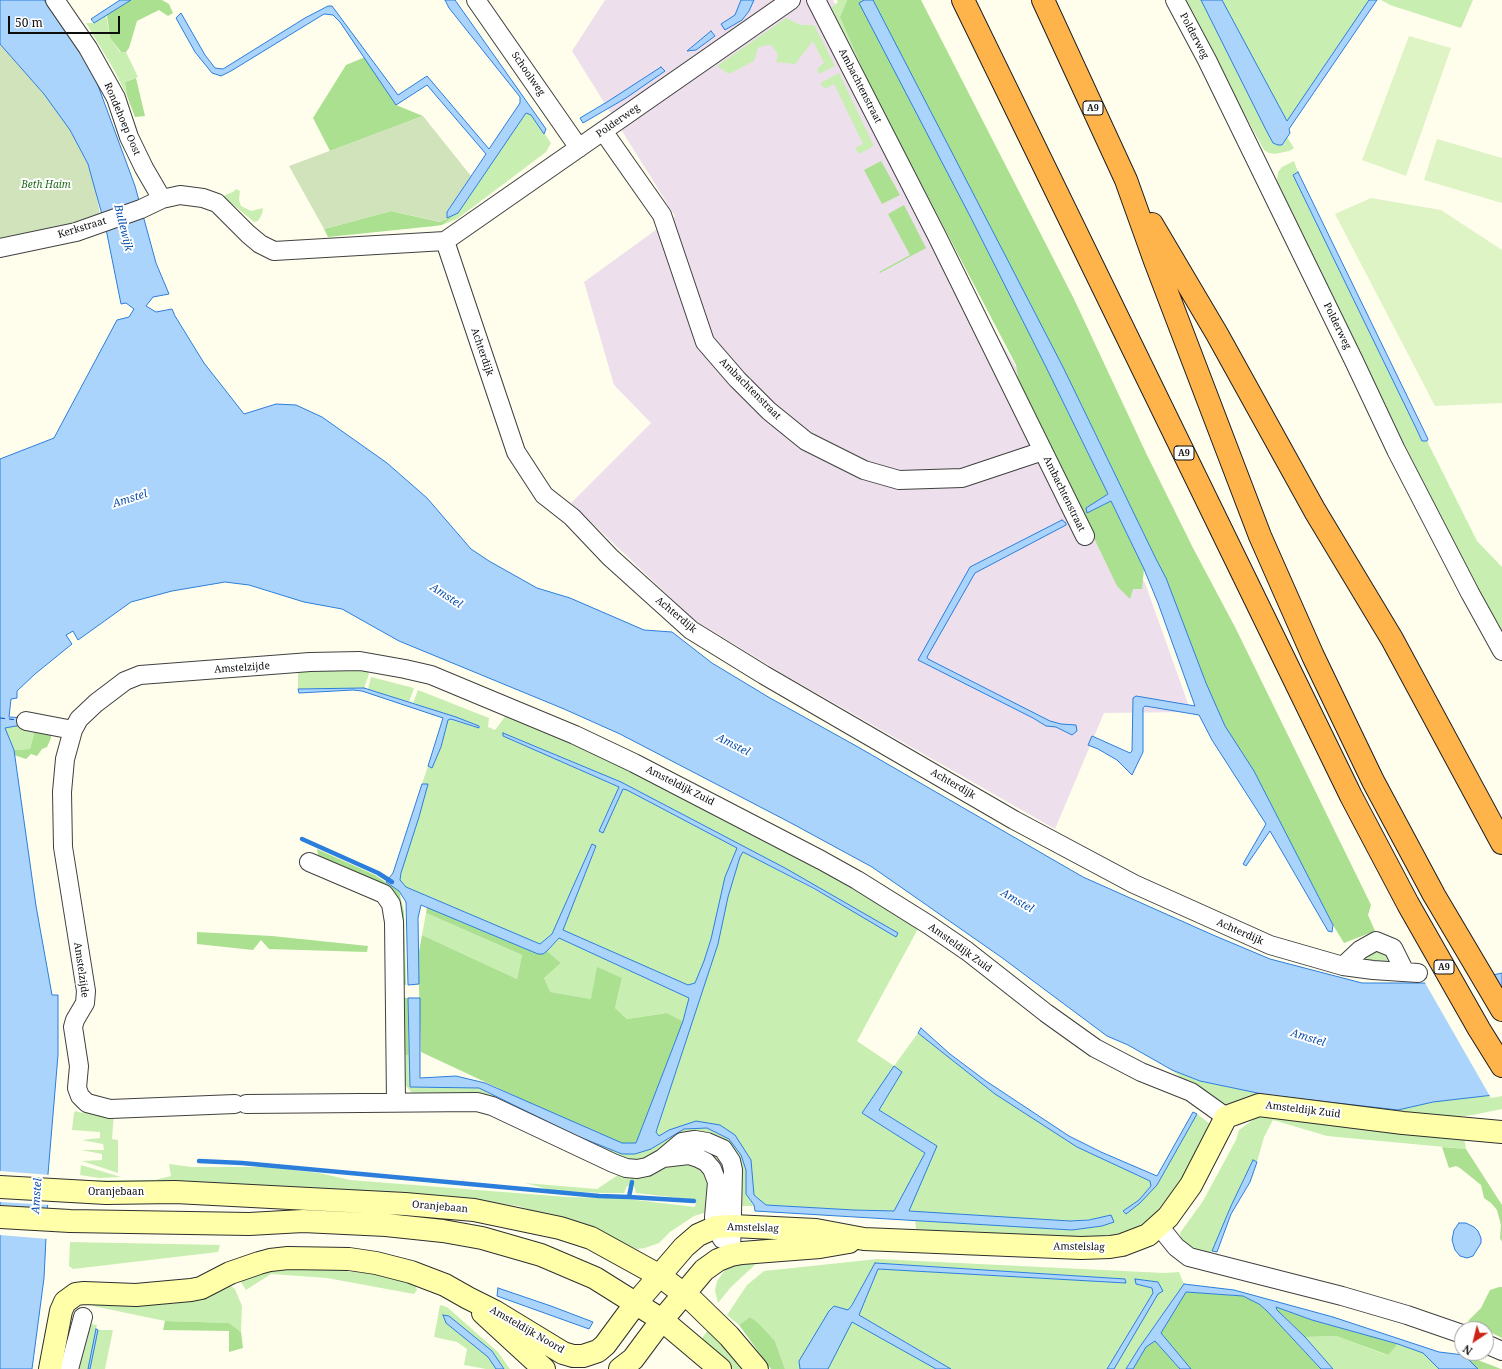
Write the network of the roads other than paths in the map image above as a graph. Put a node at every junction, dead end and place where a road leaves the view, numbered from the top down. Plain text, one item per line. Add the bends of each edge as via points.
1 (55, 0) edge
2 (476, 0) edge
3 (791, 0) edge
4 (816, 0) edge
5 (963, 0) edge
6 (1043, 0) edge
7 (1175, 0) edge
8 (603, 131) junction
9 (579, 148) junction
10 (1126, 180) junction
11 (162, 199) junction
12 (445, 241) junction
13 (0, 248) edge
14 (1043, 451) junction
15 (1085, 536) dead end
16 (1502, 651) edge
17 (431, 675) joint
18 (26, 721) dead end
19 (73, 730) junction
20 (1501, 841) edge
21 (309, 862) dead end
22 (1343, 966) junction
23 (1502, 1010) edge
24 (1502, 1066) edge
25 (396, 1102) junction
26 (1226, 1117) junction
27 (1502, 1132) edge
28 (0, 1187) edge
29 (0, 1217) edge
30 (1159, 1226) junction
31 (724, 1227) junction
32 (864, 1239) junction
33 (731, 1255) junction
34 (660, 1276) junction
35 (683, 1294) junction
36 (468, 1298) junction
37 (636, 1304) junction
38 (83, 1316) dead end
39 (662, 1320) junction
40 (1454, 1331) edge
41 (50, 1369) edge
42 (69, 1369) edge
43 (544, 1369) edge
44 (620, 1369) edge
45 (720, 1369) edge
46 (757, 1369) edge

1 - 11 street, Rondehoep Oost via 88,48 116,98 129,137
2 - 9 street, Schoolweg
3 - 8 street, Polderweg
4 - 14 street, Ambachtenstraat
5 - 24 highway, A9 via 1350,796 1408,904
6 - 10 highway, A9
7 - 16 street, Polderweg via 1214,74 1396,450
8 - 9 street, Polderweg
8 - 14 street, Ambachtenstraat via 662,215 705,342 769,411 806,441 864,470 899,480 962,478
9 - 12 street, Polderweg
10 - 20 highway, A9 via 1217,334 1315,511 1392,639
10 - 23 highway, A9 via 1260,536 1314,656 1367,767 1434,895
11 - 12 street via 180,195 217,203 248,234 274,251
11 - 13 street, Kerkstraat via 76,232
12 - 22 street, Achterdijk via 516,452 544,494 572,517 610,557 692,630 771,679 1008,816 1134,884 1270,945
14 - 15 street, Ambachtenstraat
17 - 19 street, Amstelzijde via 360,661 310,662 140,675 125,681 96,703 79,719
17 - 26 street, Amsteldijk Zuid via 575,735 640,766 857,880 967,951 1095,1048 1141,1072 1191,1092
18 - 19 street
19 - 25 street, Amstelzijde via 65,759 62,792 63,847 86,991 86,1003 73,1027 79,1066 77,1088 80,1096 87,1102 110,1109
21 - 25 street via 384,894 391,904 394,922
22 - 22 street, Achterdijk via 1373,970 1411,972 1393,948 1376,941 1360,950
25 - 31 street, Amstelzijde via 485,1104 626,1168 647,1167 682,1142 707,1142 723,1149 731,1161 733,1170
26 - 27 street, Amsteldijk Zuid via 1259,1105
26 - 30 street, Amstelslag via 1191,1185
28 - 34 street, Oranjebaan via 71,1192 175,1192 474,1210 560,1228 591,1238
29 - 37 street via 70,1221 249,1224 303,1221 443,1231 482,1238 541,1255 595,1278
30 - 32 street, Amstelslag via 1148,1235 1110,1247
30 - 40 street via 1176,1247 1189,1257 1350,1298
31 - 32 street, Amstelslag via 816,1230
31 - 33 street, Amstelzijde
31 - 34 street, Amstelslag via 698,1235 668,1263
32 - 33 street, Amstelslag via 820,1247
33 - 35 street, Amstelslag via 704,1270
34 - 35 street, Oranjebaan
34 - 37 street, Amstelslag
35 - 39 street, Amstelslag
35 - 46 street, Oranjebaan via 730,1336
36 - 37 street, Amsteldijk Noord via 507,1317 554,1348 573,1356 598,1351
36 - 41 street, Amsteldijk Noord via 427,1277 376,1263 323,1258 270,1260 230,1273 215,1282 191,1290 136,1295 76,1294 65,1302 61,1311
36 - 43 street, Amsteldijk Noord
37 - 39 street
38 - 42 street
39 - 44 street via 634,1359
39 - 45 street

